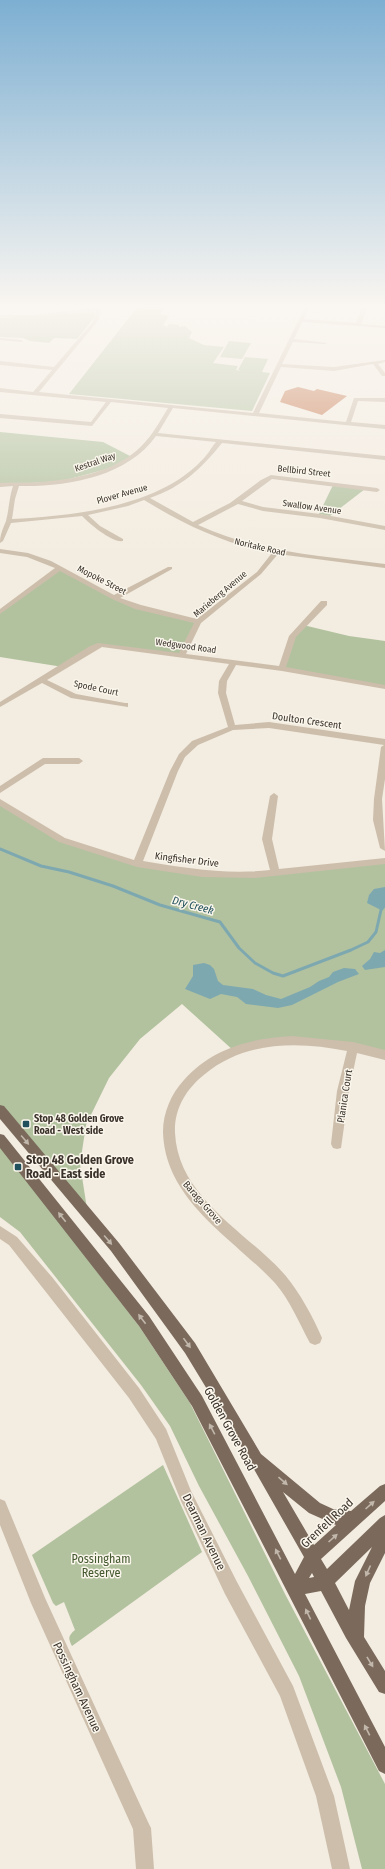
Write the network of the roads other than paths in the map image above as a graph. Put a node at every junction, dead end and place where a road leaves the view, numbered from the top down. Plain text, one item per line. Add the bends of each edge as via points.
1 (26, 392) edge
2 (266, 392) edge
3 (35, 393) joint
4 (110, 400) junction
5 (385, 400) edge
6 (171, 407) junction
7 (255, 415) junction
8 (0, 416) edge
9 (348, 424) junction
10 (385, 427) edge
11 (155, 434) junction
12 (220, 441) junction
13 (385, 458) edge
14 (17, 483) junction
15 (0, 485) edge
16 (377, 490) dead end
17 (145, 498) junction
18 (237, 502) junction
19 (83, 514) junction
20 (9, 521) junction
21 (194, 524) junction
22 (385, 528) edge
23 (121, 540) dead end
24 (0, 541) edge
25 (0, 551) edge
26 (276, 552) junction
27 (385, 566) edge
28 (60, 568) junction
29 (170, 568) dead end
30 (114, 598) junction
31 (324, 603) dead end
32 (0, 612) edge
33 (198, 622) junction
34 (182, 655) junction
35 (233, 663) junction
36 (282, 669) junction
37 (42, 680) junction
38 (385, 687) edge
39 (0, 705) edge
40 (125, 705) dead end
41 (232, 728) junction
42 (385, 742) edge
43 (385, 747) edge
44 (78, 761) dead end
45 (0, 790) edge
46 (274, 796) dead end
47 (0, 802) edge
48 (385, 848) edge
49 (385, 861) edge
50 (137, 864) junction
51 (275, 873) junction
52 (353, 1047) junction
53 (385, 1055) edge
54 (0, 1110) edge
55 (0, 1139) edge
56 (337, 1144) dead end
57 (0, 1232) edge
58 (315, 1338) dead end
59 (253, 1455) junction
60 (385, 1491) edge
61 (0, 1506) edge
62 (354, 1519) junction
63 (385, 1523) edge
64 (385, 1536) edge
65 (312, 1557) junction
66 (325, 1582) junction
67 (295, 1589) junction
68 (356, 1637) junction
69 (385, 1686) edge
70 (385, 1765) edge
71 (145, 1869) edge
72 (341, 1869) edge

1 - 3 street
2 - 7 street
3 - 4 street
4 - 6 street
4 - 8 street via 92,424
5 - 9 street via 356,399
6 - 7 street
6 - 11 street, Kestral Way
7 - 9 street
9 - 10 street
11 - 12 street
11 - 14 street, Kestral Way via 138,453 111,468 62,481
12 - 13 street
12 - 17 street, Plover Avenue via 212,455 195,470 167,488
14 - 15 street, Kestral Way
14 - 20 street
16 - 18 street, Bellbird Street via 271,477 264,479
17 - 19 street, Plover Avenue
17 - 21 street, Noritake Road
18 - 21 street, Bellbird Street
18 - 22 street, Swallow Avenue via 263,509
19 - 20 street, Plover Avenue
19 - 23 street via 98,527
20 - 24 street
21 - 26 street, Noritake Road via 225,538
25 - 28 street, Mopoke Street via 28,555
26 - 27 street, Noritake Road
26 - 33 street, Marieberg Avenue via 259,573
28 - 30 street, Mopoke Street
28 - 32 street
29 - 30 street
30 - 33 street, Mopoke Street via 138,608
31 - 36 street via 293,636
33 - 34 street, Marieberg Avenue
34 - 35 street, Wedgwood Road
34 - 37 street, Wedgwood Road via 101,645
35 - 36 street, Wedgwood Road
35 - 41 street via 223,681 222,693
36 - 38 street, Wedgwood Road
37 - 39 street, Wedgwood Road
37 - 40 street, Spode Court via 74,696
41 - 42 street, Doulton Crescent via 269,725
41 - 50 street, Doulton Crescent via 196,743 182,756
43 - 48 street via 378,799 378,820
44 - 45 street via 43,761
46 - 51 street via 267,839
47 - 50 street, Kingfisher Drive via 62,840
49 - 51 street, Kingfisher Drive
50 - 51 street, Kingfisher Drive via 202,874
52 - 53 street, Baraga Grove
52 - 56 street, Planica Court
52 - 58 street, Baraga Grove via 308,1041 269,1040 247,1046 217,1058 200,1071 182,1088 171,1111 168,1136 172,1159 186,1185 215,1219 283,1283
54 -> 59 main road, Golden Grove Road via 115,1248 190,1348
67 -> 55 main road, Golden Grove Road via 197,1401 144,1321
57 - 72 street, Dearman Avenue via 13,1241 134,1393 160,1434 186,1496 231,1588 287,1692 326,1796
59 -> 62 main road via 324,1514
59 - 65 main road, Golden Grove Road
62 -> 60 main road, Grenfell Road
61 - 71 street, Possingham Avenue via 39,1603 142,1828
65 -> 62 main road, Grenfell Road
63 - 66 main road
64 -> 68 main road via 363,1581 357,1606
65 - 66 main road, Golden Grove Road
65 - 67 main road, Grenfell Road
66 - 67 main road
66 - 68 main road, Golden Grove Road
70 -> 67 main road, Golden Grove Road
68 -> 69 main road, Golden Grove Road

